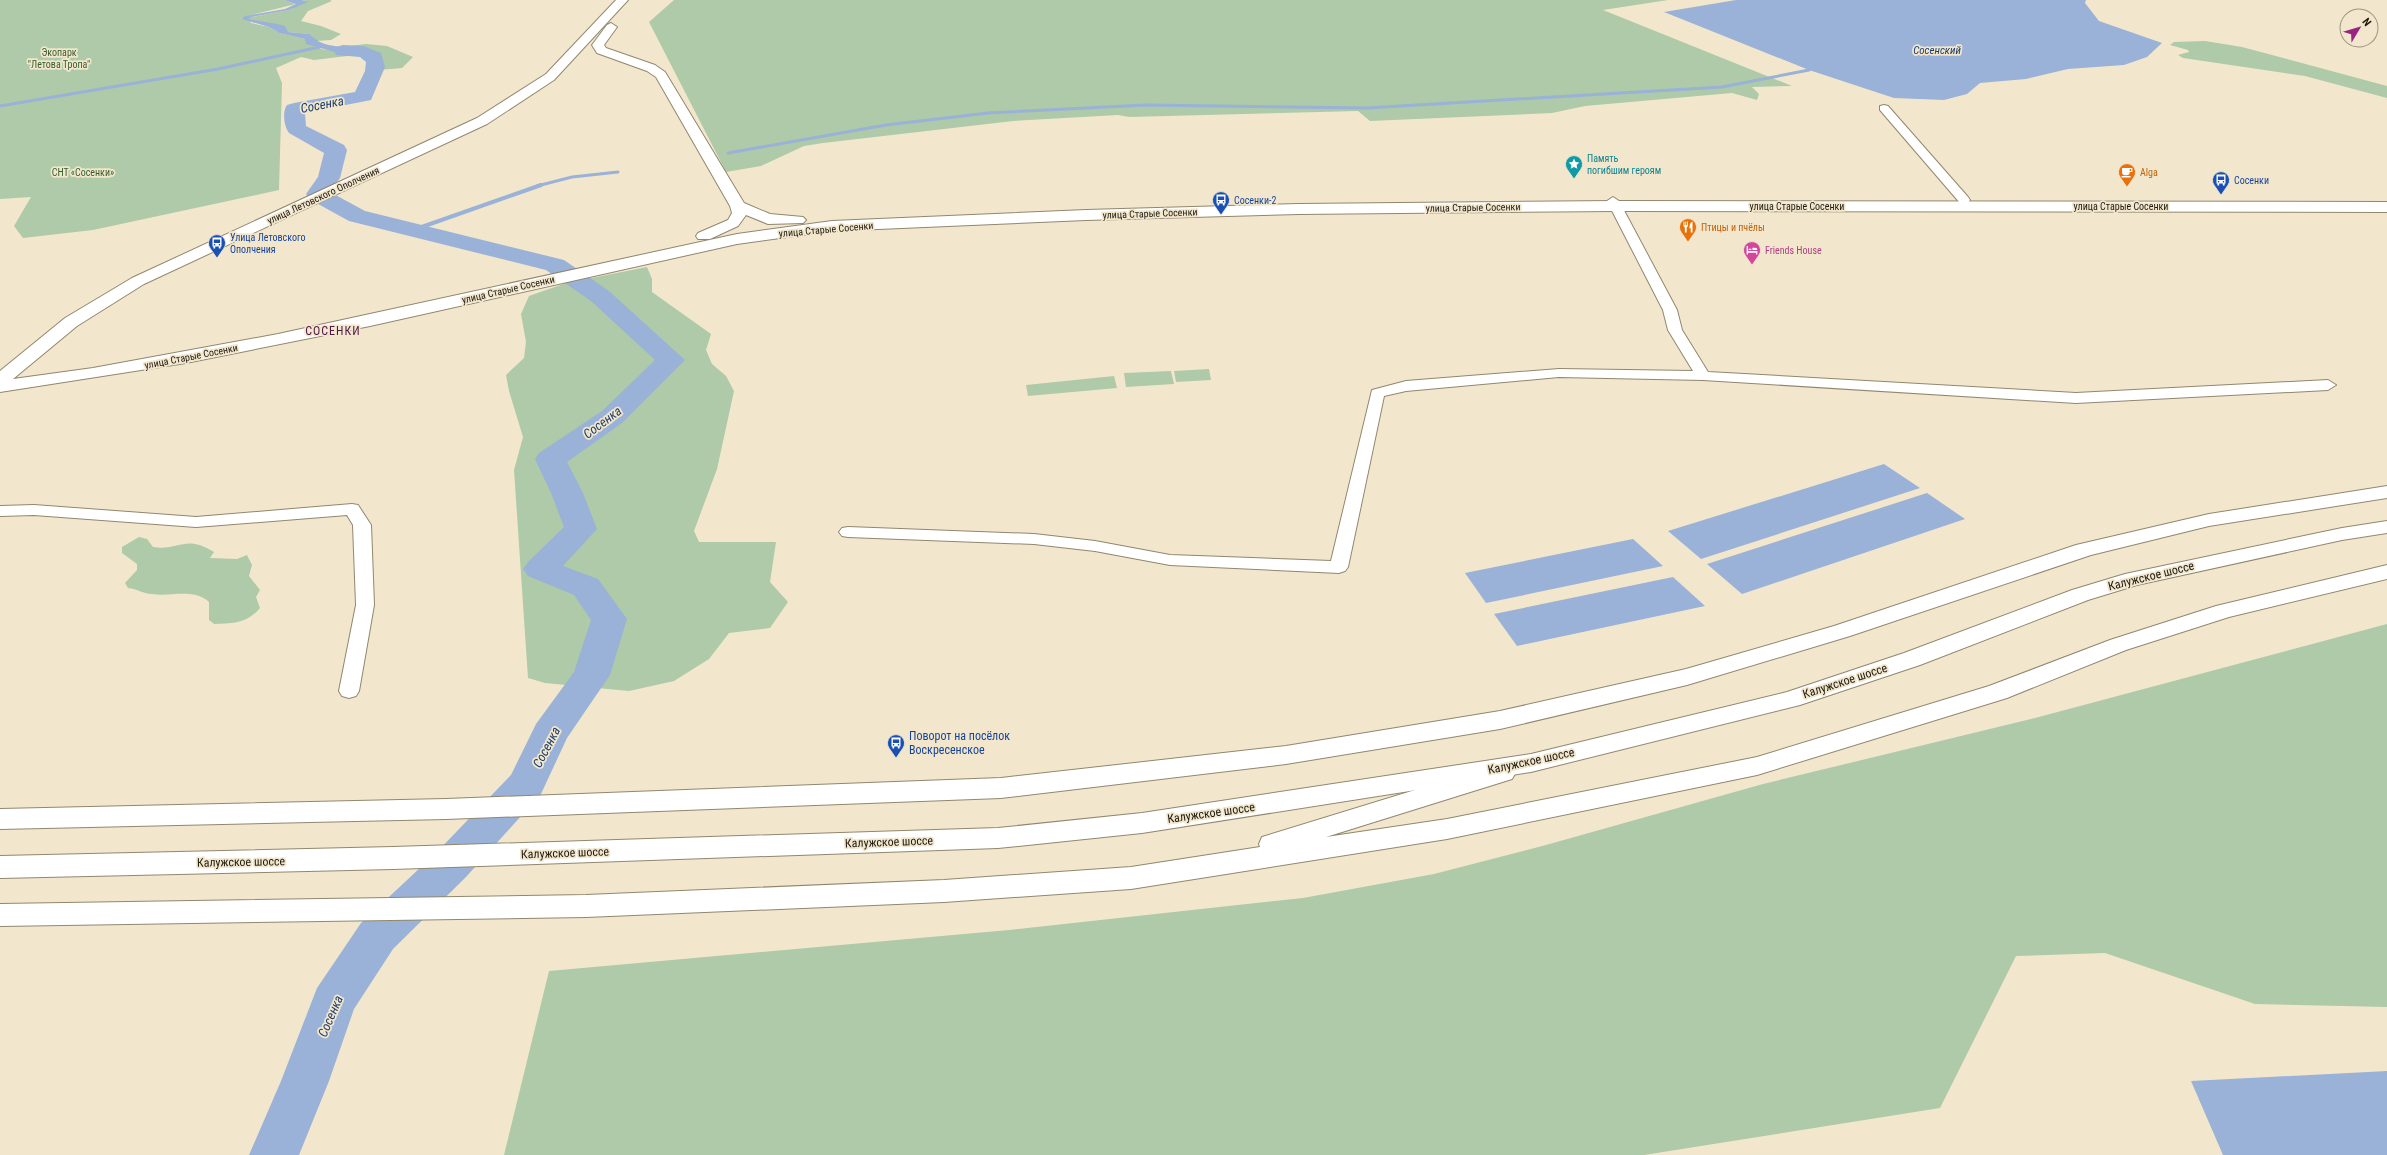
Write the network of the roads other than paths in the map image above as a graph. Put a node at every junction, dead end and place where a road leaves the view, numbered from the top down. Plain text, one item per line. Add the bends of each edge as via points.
1 (622, 0) edge
2 (634, 5) dead end
3 (611, 27) junction
4 (581, 44) junction
5 (624, 59) junction
6 (593, 60) dead end
7 (576, 66) dead end
8 (550, 77) junction
9 (1884, 108) dead end
10 (1964, 200) junction
11 (2387, 202) edge
12 (1614, 203) junction
13 (738, 206) junction
14 (2387, 207) edge
15 (808, 220) junction
16 (693, 240) junction
17 (607, 263) junction
18 (490, 289) junction
19 (4, 374) edge
20 (1702, 376) junction
21 (2328, 385) dead end
22 (0, 386) edge
23 (2387, 492) edge
24 (0, 511) edge
25 (2387, 527) edge
26 (848, 532) dead end
27 (2387, 572) edge
28 (349, 691) dead end
29 (1531, 763) junction
30 (0, 819) edge
31 (0, 868) edge
32 (1192, 868) junction
33 (0, 915) edge

1 - 4 main road, улица Летовского Ополчения
2 - 3 main road, улица Летовского Ополчения
3 - 4 main road, улица Летовского Ополчения
3 - 5 main road via 598,46 607,54
4 - 8 main road, улица Летовского Ополчения
5 - 6 main road
5 - 13 main road via 651,68 661,75
7 - 8 main road
8 - 19 main road, улица Летовского Ополчения via 482,121 138,281 71,322
9 - 10 street
10 - 11 main road, улица Старые Сосенки
10 - 12 main road, улица Старые Сосенки
12 - 14 main road, улица Старые Сосенки
12 - 15 main road, улица Старые Сосенки via 1197,206 991,211
12 - 17 main road, улица Старые Сосенки via 1189,212 832,226 736,239
12 - 20 street via 1670,310 1675,330
13 - 15 main road via 768,218
13 - 16 main road via 740,213 733,223
15 - 16 main road, улица Старые Сосенки
16 - 17 main road, улица Старые Сосенки
17 - 18 main road, улица Старые Сосенки
18 - 19 main road, улица Старые Сосенки via 132,355
18 - 22 main road, улица Старые Сосенки via 238,348 126,368
20 - 21 street via 2076,398
20 - 26 street via 1560,373 1406,386 1377,393 1338,566 1170,560 1095,546 1034,539
23 - 30 main road via 2209,520 2084,550 1842,631 1687,677 1492,721 1286,755 1001,788 446,809
24 - 28 street via 102,514 196,522 352,510 362,525 365,605
25 - 29 main road, Калужское шоссе via 2342,534 2133,579 2080,595 1912,659 1791,699
27 - 32 main road via 2224,611 2118,645 1998,692 1757,766 1447,829
29 - 31 main road, Калужское шоссе via 1142,823 998,838 602,852
29 - 32 main road
32 - 33 main road via 1131,878 952,890 586,906

